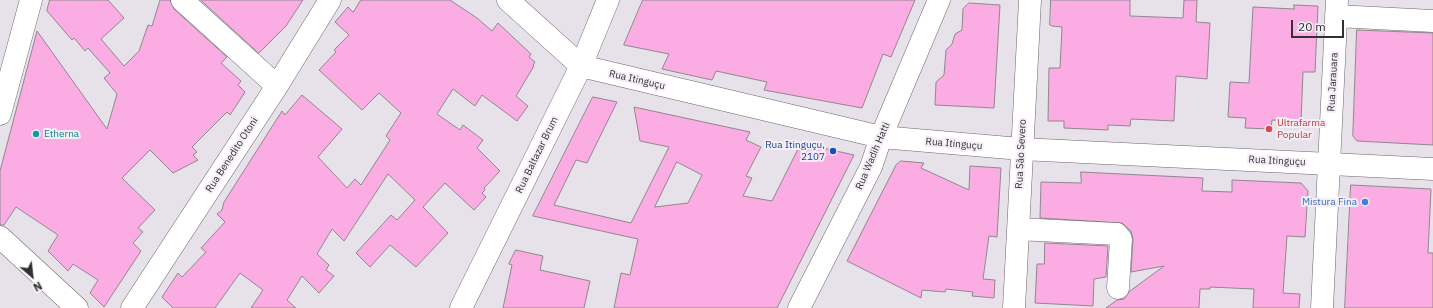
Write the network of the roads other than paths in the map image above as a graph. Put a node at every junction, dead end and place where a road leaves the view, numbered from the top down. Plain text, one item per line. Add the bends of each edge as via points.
1 (31, 0) edge
2 (182, 0) edge
3 (330, 0) edge
4 (508, 0) edge
5 (608, 0) edge
6 (939, 0) edge
7 (1030, 0) edge
8 (1336, 8) edge
9 (1433, 21) edge
10 (581, 66) junction
11 (277, 86) junction
12 (0, 114) edge
13 (881, 137) junction
14 (1021, 149) junction
15 (1329, 163) junction
16 (1433, 169) edge
17 (1018, 229) junction
18 (0, 237) edge
19 (1118, 288) dead end
20 (77, 308) edge
21 (132, 308) edge
22 (461, 308) edge
23 (799, 308) edge
24 (1014, 308) edge
25 (1322, 308) edge

1 - 12 street
2 - 11 street
3 - 11 street, Rua Benedito Otoni
4 - 10 street, Rua Itinguçu
5 - 10 street, Rua Baltazar Brum
6 - 13 street, Rua Wadih Hatti
7 - 14 street, Rua São Severo
8 - 9 street
8 - 15 street, Rua Jarauara
10 - 13 street, Rua Itinguçu
10 - 22 street, Rua Baltazar Brum
11 - 21 street, Rua Benedito Otoni
13 - 14 street, Rua Itinguçu
13 - 23 street, Rua Wadih Hatti via 871,167
14 - 15 street, Rua Itinguçu
14 - 17 street, Rua São Severo
15 - 16 street, Rua Itinguçu
15 - 25 street, Rua Jarauara
17 - 19 street via 1117,234 1121,239
17 - 24 street, Rua São Severo
18 - 20 street

